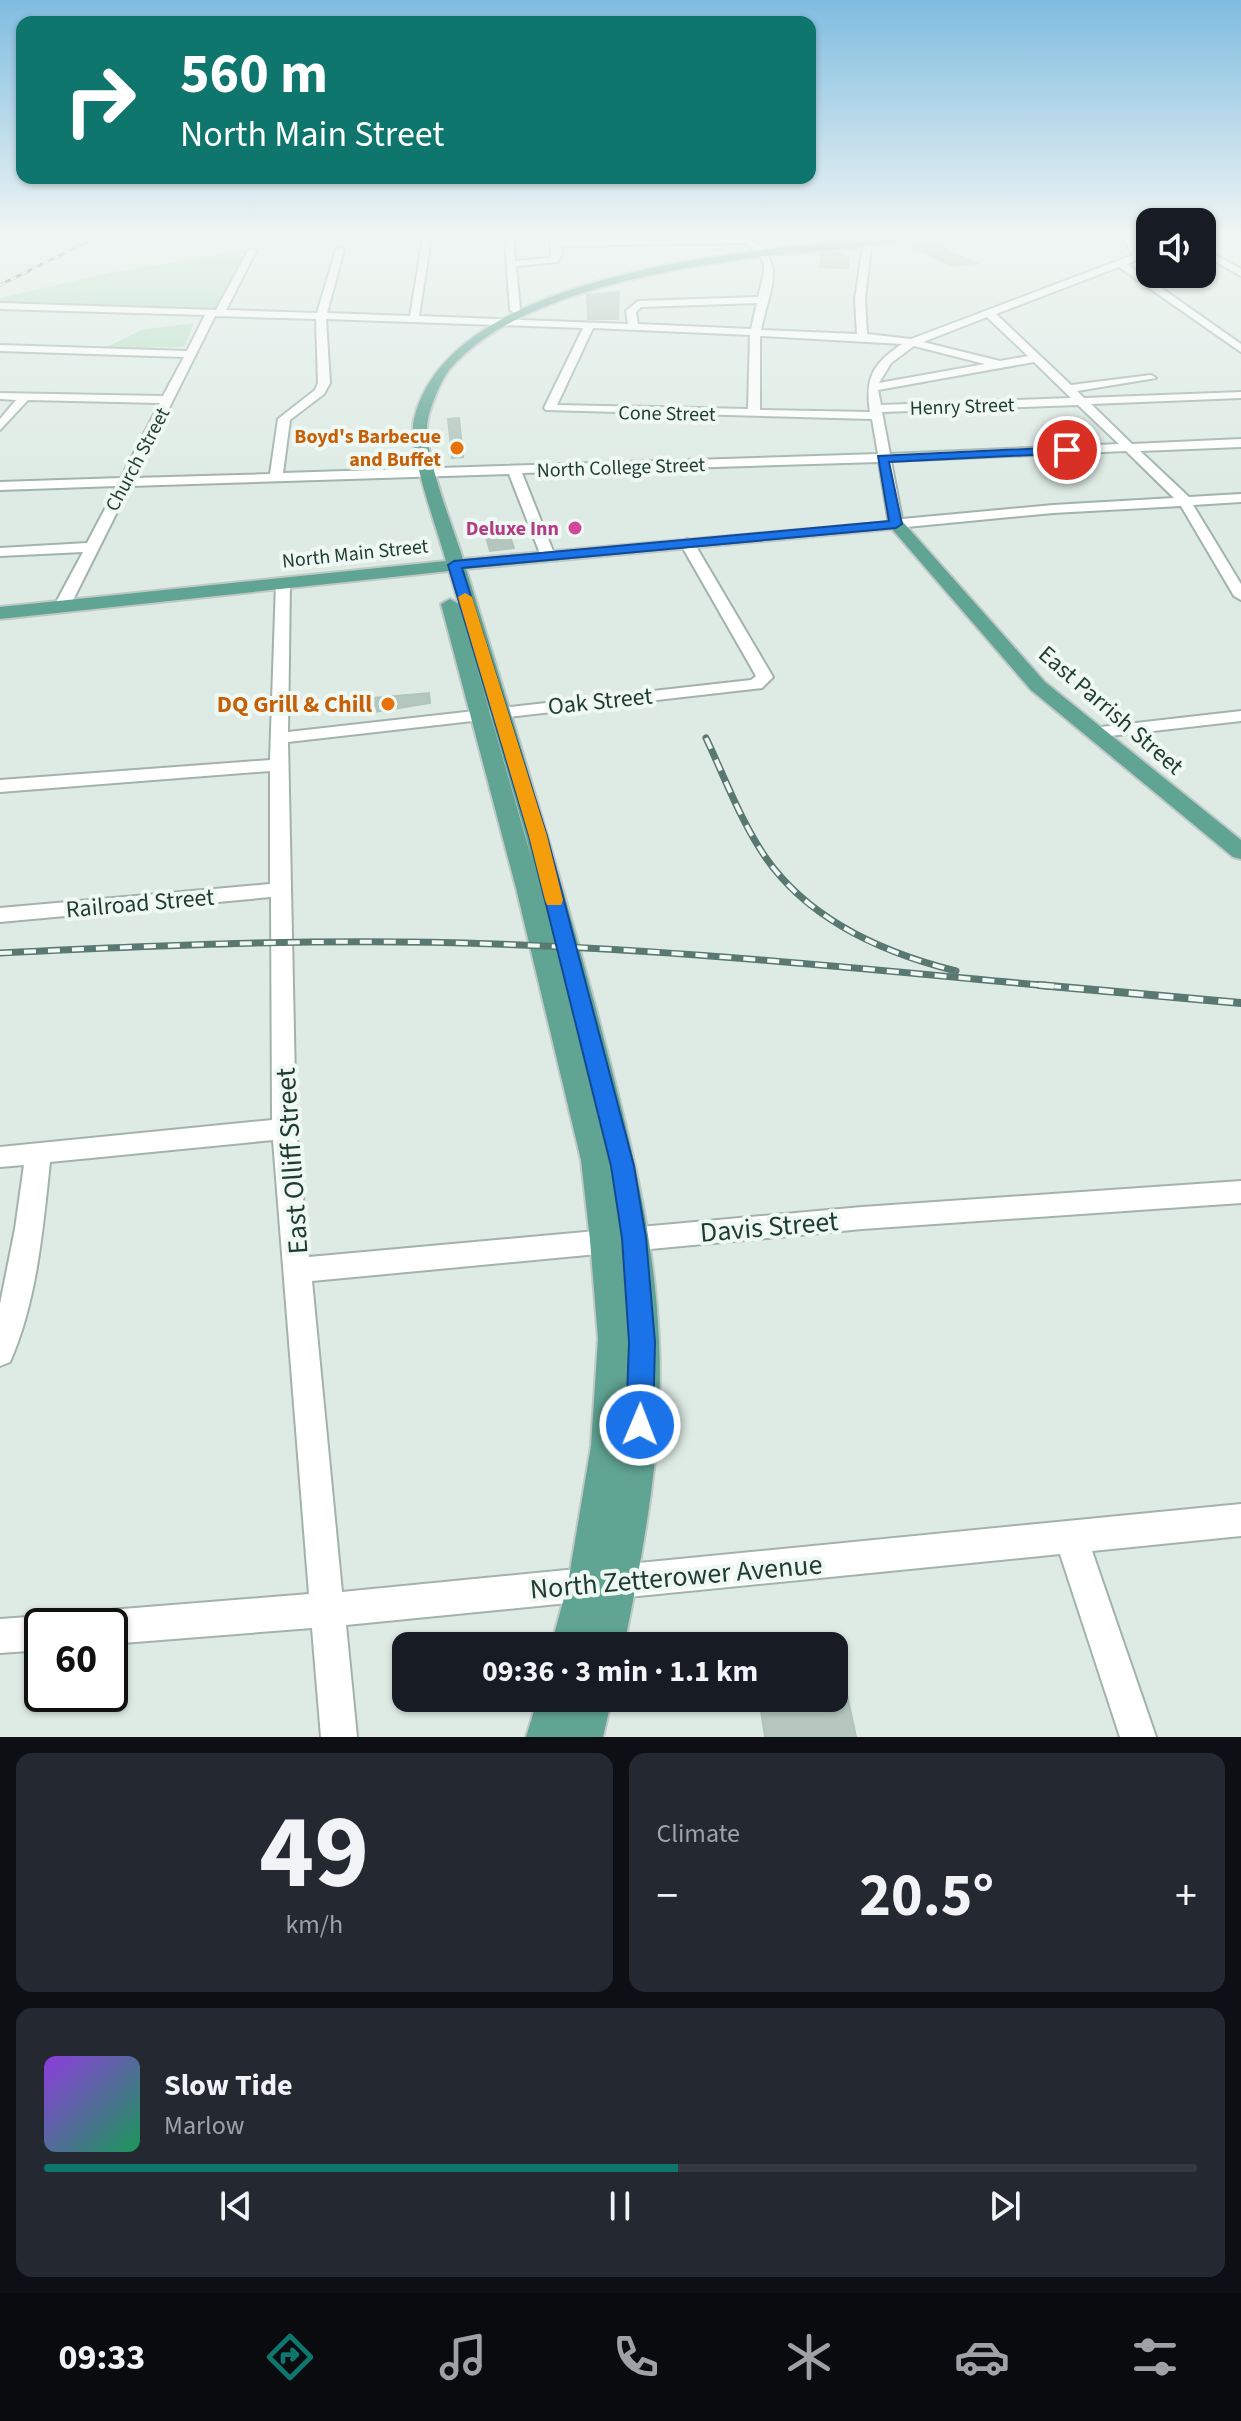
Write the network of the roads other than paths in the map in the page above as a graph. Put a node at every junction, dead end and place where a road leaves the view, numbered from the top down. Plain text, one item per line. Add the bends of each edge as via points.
1 (212, 319) edge
2 (321, 319) edge
3 (416, 319) edge
4 (502, 319) edge
5 (505, 319) edge
6 (632, 319) edge
7 (757, 319) edge
8 (861, 319) edge
9 (973, 319) edge
10 (995, 319) edge
11 (1199, 319) edge
12 (498, 322) junction
13 (589, 326) junction
14 (634, 328) junction
15 (755, 333) junction
16 (862, 337) junction
17 (912, 342) junction
18 (0, 348) edge
19 (1241, 349) edge
20 (191, 354) junction
21 (1036, 358) junction
22 (1002, 365) junction
23 (1151, 378) dead end
24 (872, 388) junction
25 (1069, 389) junction
26 (1241, 395) edge
27 (0, 396) edge
28 (25, 397) junction
29 (167, 400) junction
30 (1080, 401) junction
31 (875, 413) junction
32 (754, 415) junction
33 (0, 426) edge
34 (1241, 443) edge
35 (1129, 448) junction
36 (882, 458) junction
37 (514, 470) junction
38 (422, 473) junction
39 (276, 477) junction
40 (124, 482) junction
41 (0, 486) edge
42 (1241, 498) edge
43 (1184, 500) junction
44 (424, 506) dead end
45 (896, 524) junction
46 (687, 543) junction
47 (91, 547) junction
48 (0, 552) edge
49 (548, 556) junction
50 (443, 560) junction
51 (283, 582) junction
52 (1241, 596) edge
53 (62, 606) junction
54 (0, 613) edge
55 (491, 713) junction
56 (1241, 716) edge
57 (1092, 733) junction
58 (280, 738) junction
59 (279, 765) junction
60 (0, 786) edge
61 (1241, 852) edge
62 (279, 890) junction
63 (0, 915) edge
64 (284, 1129) junction
65 (38, 1153) junction
66 (0, 1157) edge
67 (1241, 1192) edge
68 (620, 1239) junction
69 (299, 1270) junction
70 (0, 1353) edge
71 (1241, 1520) edge
72 (1071, 1538) junction
73 (603, 1582) junction
74 (326, 1610) junction
75 (128, 1626) edge
76 (579, 1632) edge
77 (603, 1632) edge
78 (24, 1634) edge
79 (0, 1636) edge
80 (555, 1712) edge
81 (587, 1712) edge
82 (339, 1737) edge
83 (548, 1737) edge
84 (581, 1737) edge
85 (1138, 1737) edge

1 - 20 street, Church Street
2 - 39 street via 324,383 320,392 284,419
3 - 12 street
4 - 12 main road
5 - 12 main road
6 - 14 street
7 - 15 street
8 - 16 street
9 - 17 street
10 - 21 street
11 - 19 street
12 - 13 street
12 - 38 main road via 443,369 428,394 420,419
12 - 38 main road via 444,356 415,396 408,438
13 - 14 street
13 - 32 street, Cone Street via 550,408
14 - 15 street
15 - 16 street
15 - 32 street
16 - 17 street
17 - 22 street
17 - 24 street via 884,361
18 - 20 street
20 - 29 street, Church Street
21 - 22 street
21 - 25 street
22 - 24 street
23 - 25 street
24 - 31 street
25 - 30 street
26 - 30 street, Henry Street
27 - 28 street
28 - 29 street
28 - 33 street
29 - 40 street, Church Street
30 - 31 street, Henry Street
30 - 35 street
31 - 32 street, Cone Street
31 - 36 street
34 - 35 street, North College Street
35 - 36 street, North College Street
35 - 43 street
36 - 37 street, North College Street
36 - 45 street
37 - 38 street, North College Street
37 - 49 street
38 - 39 street, North College Street
38 - 44 main road
38 - 50 main road
39 - 40 street, North College Street
40 - 41 street, North College Street
40 - 47 street, Church Street
42 - 43 street, North Main Street
43 - 45 street, North Main Street
43 - 52 street
45 - 46 main road, North Main Street
45 - 57 main road, East Parrish Street via 1038,686
46 - 49 main road, North Main Street
46 - 55 street, Oak Street via 765,677 756,684 729,688
47 - 48 street
47 - 53 street, Church Street
49 - 50 main road, North Main Street
50 - 51 main road, North Main Street
50 - 55 main road
51 - 53 main road, North Main Street
51 - 58 street, East Olliff Street
53 - 54 main road, North Main Street
55 - 58 street, Oak Street
55 - 68 main road via 596,1160
56 - 57 street
57 - 61 main road, East Parrish Street
58 - 59 street, East Olliff Street
59 - 60 street
59 - 62 street, East Olliff Street
62 - 63 street, Railroad Street
62 - 64 street, East Olliff Street
64 - 65 street
64 - 69 street, East Olliff Street
65 - 66 street
65 - 70 street via 28,1247
67 - 68 street, Davis Street
68 - 69 street, Davis Street
68 - 73 main road
69 - 74 street, East Olliff Street
71 - 72 street, North Zetterower Avenue
72 - 73 street, North Zetterower Avenue
72 - 85 street
73 - 74 street, North Zetterower Avenue
73 - 76 main road
73 - 77 main road
74 - 75 street, North Zetterower Avenue
74 - 82 street, East Olliff Street
78 - 79 street
80 - 83 main road
81 - 84 main road

